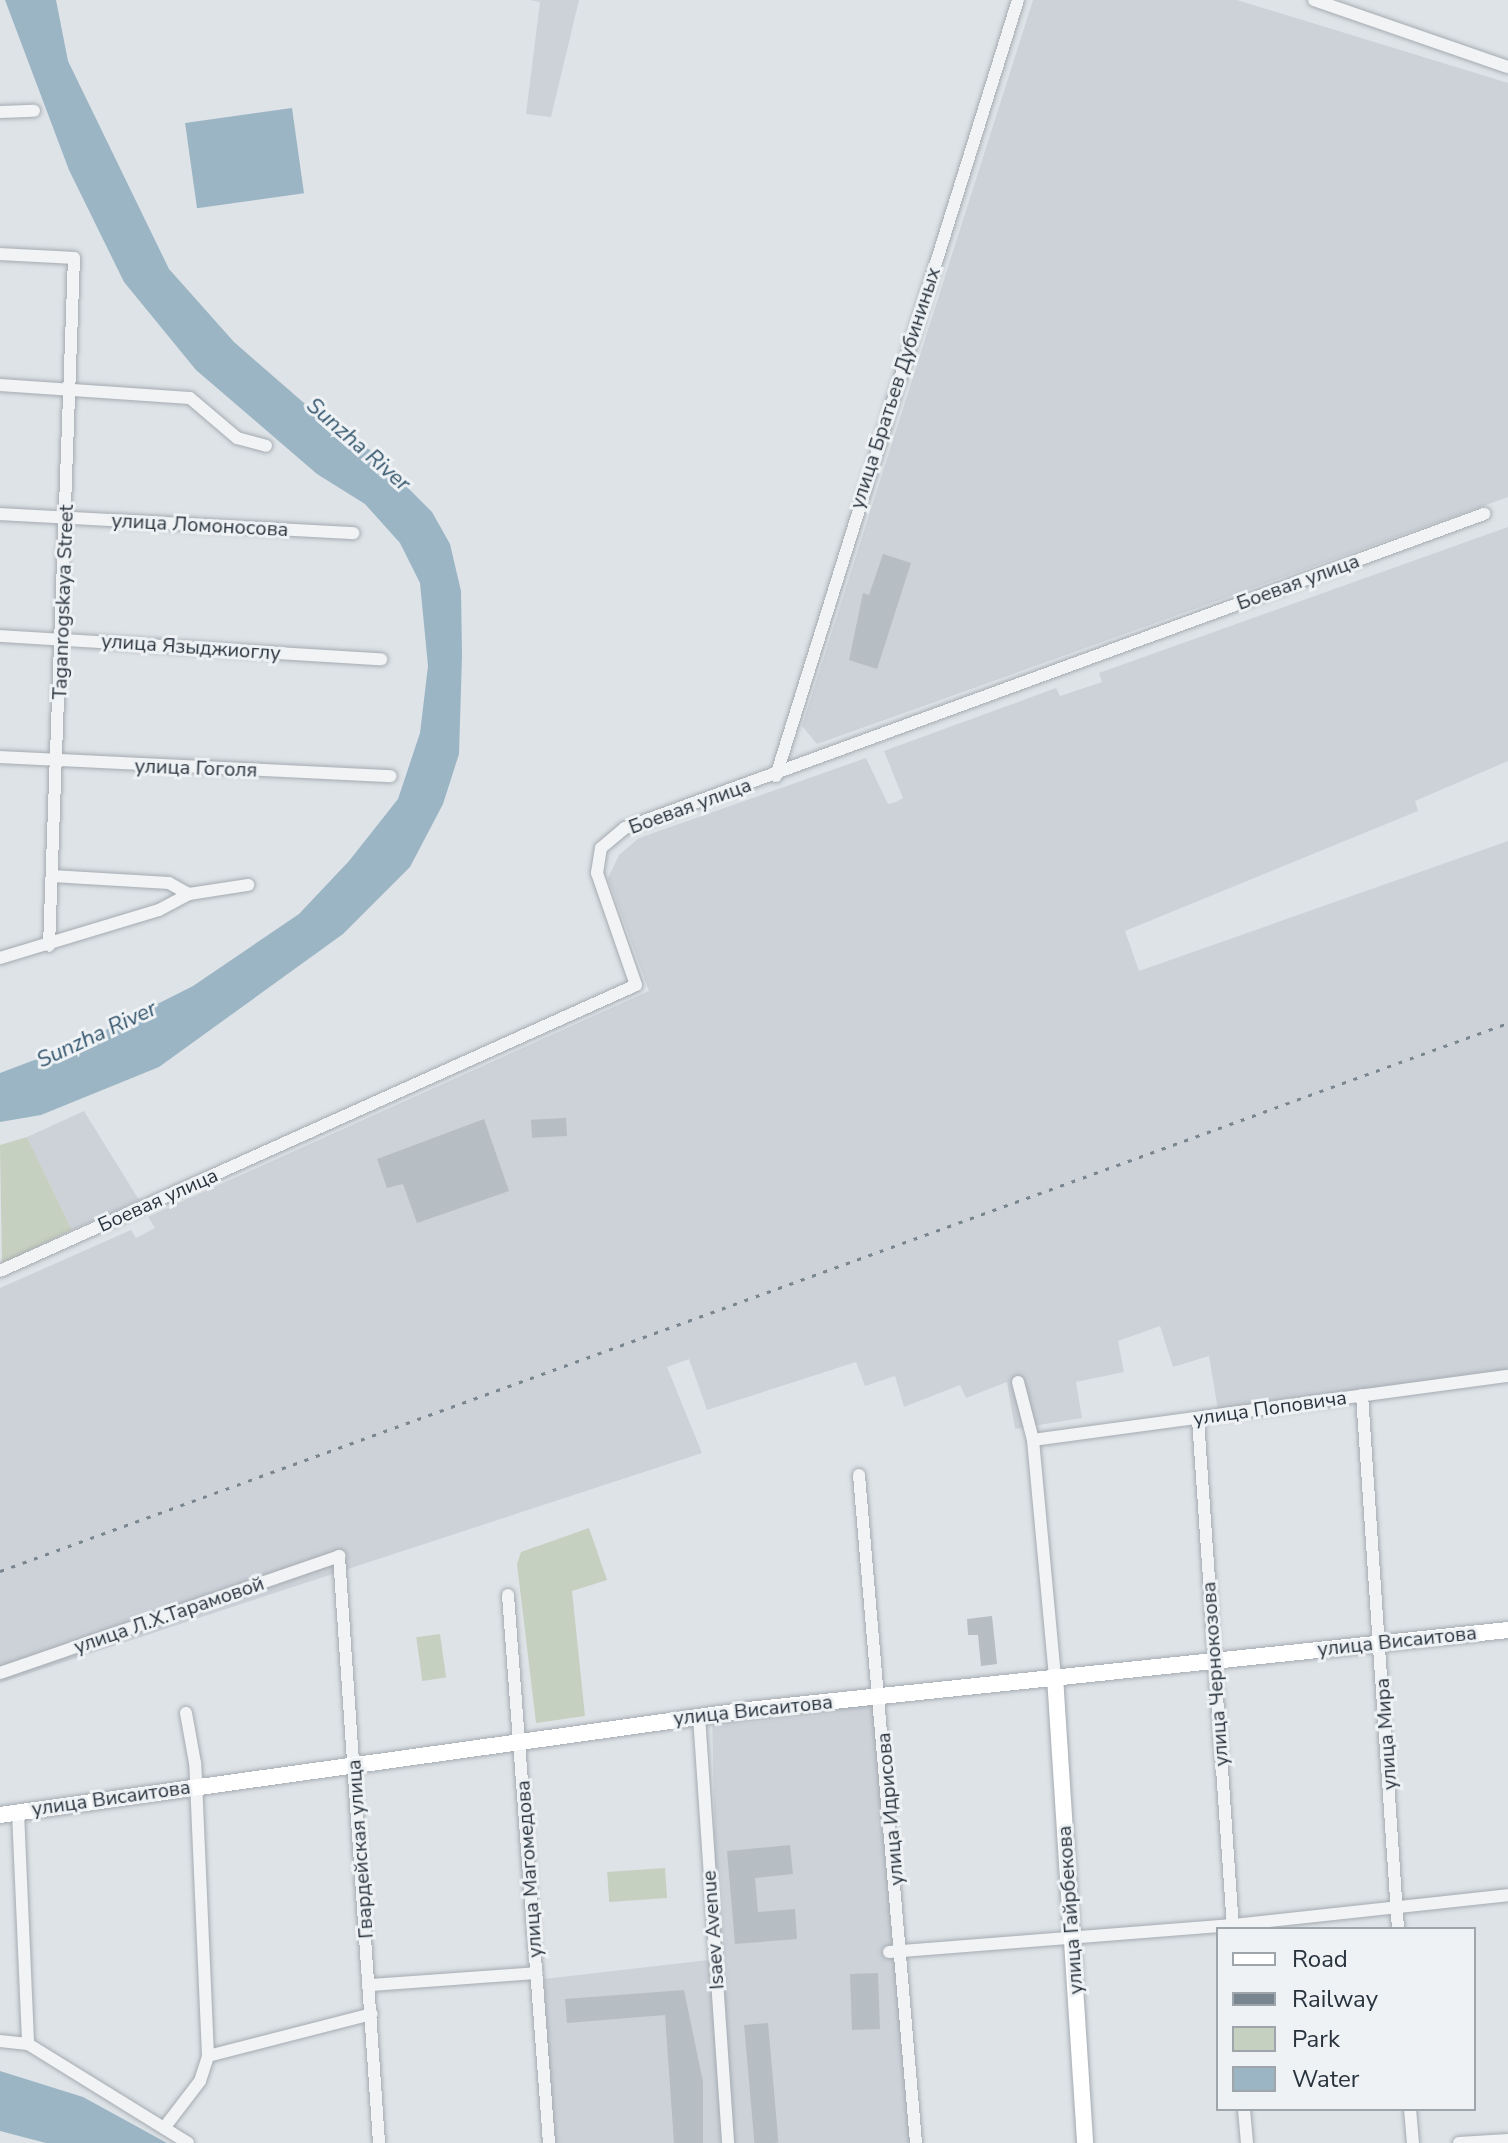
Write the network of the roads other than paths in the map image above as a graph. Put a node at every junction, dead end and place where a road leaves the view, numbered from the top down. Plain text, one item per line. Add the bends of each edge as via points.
1 (1018, 0) edge
2 (1314, 0) edge
3 (1508, 67) edge
4 (34, 111) dead end
5 (0, 112) edge
6 (0, 254) edge
7 (0, 385) edge
8 (72, 389) junction
9 (266, 446) dead end
10 (0, 514) edge
11 (1484, 514) dead end
12 (67, 517) junction
13 (353, 533) dead end
14 (0, 636) edge
15 (59, 639) junction
16 (381, 659) dead end
17 (0, 757) edge
18 (58, 763) junction
19 (391, 776) dead end
20 (776, 776) junction
21 (52, 876) junction
22 (248, 885) dead end
23 (189, 894) junction
24 (49, 946) junction
25 (0, 958) edge
26 (0, 1271) edge
27 (1508, 1376) edge
28 (1018, 1382) dead end
29 (1362, 1395) junction
30 (1198, 1419) junction
31 (1033, 1440) junction
32 (859, 1475) dead end
33 (339, 1556) joint
34 (508, 1595) dead end
35 (1508, 1630) edge
36 (1380, 1643) junction
37 (1213, 1661) junction
38 (0, 1673) edge
39 (1055, 1677) junction
40 (880, 1696) junction
41 (186, 1713) dead end
42 (699, 1716) junction
43 (520, 1739) junction
44 (354, 1762) junction
45 (195, 1786) junction
46 (18, 1812) junction
47 (0, 1815) edge
48 (1508, 1895) edge
49 (1397, 1905) junction
50 (1233, 1927) edge
51 (1398, 1927) edge
52 (1216, 1928) edge
53 (1071, 1934) junction
54 (903, 1951) junction
55 (889, 1952) dead end
56 (537, 1973) junction
57 (370, 1985) junction
58 (372, 2014) junction
59 (0, 2041) edge
60 (28, 2044) junction
61 (208, 2056) junction
62 (1244, 2111) edge
63 (1410, 2111) edge
64 (164, 2128) junction
65 (1508, 2140) edge
66 (188, 2143) edge
67 (379, 2143) edge
68 (549, 2143) edge
69 (728, 2143) edge
70 (916, 2143) edge
71 (1085, 2143) edge
72 (1247, 2143) edge
73 (1413, 2143) edge
74 (1459, 2143) edge

1 - 20 street, улица Братьев Дубининых
2 - 3 street
4 - 5 street
6 - 8 street, Taganrogskaya Street via 74,258
7 - 8 street
8 - 9 street via 190,398 237,438
8 - 12 street, Taganrogskaya Street
10 - 12 street, улица Ломоносова
11 - 20 street, Боевая улица
12 - 13 street, улица Ломоносова
12 - 15 street, Taganrogskaya Street
14 - 15 street, улица Языджиоглу
15 - 16 street, улица Языджиоглу
15 - 18 street, Taganrogskaya Street
17 - 18 street, улица Гоголя
18 - 19 street, улица Гоголя
18 - 21 street, Taganrogskaya Street
20 - 26 street, Боевая улица via 625,828 601,848 597,873 636,985
21 - 23 street via 169,883
21 - 24 street, Taganrogskaya Street
22 - 23 street
23 - 24 street via 159,910
24 - 25 street
27 - 29 street, улица Поповича
28 - 31 street
29 - 30 street, улица Поповича
29 - 36 street, улица Мира
30 - 31 street, улица Поповича
30 - 37 street, улица Чернокозова
31 - 39 street
32 - 40 street, улица Идрисова
33 - 38 street, улица Л.Х.Тарамовой
33 - 44 street, Гвардейская улица
34 - 43 street, улица Магомедова
35 - 36 main road, улица Висаитова
36 - 37 main road, улица Висаитова
36 - 49 street, улица Мира
37 - 39 main road, улица Висаитова
37 - 50 street, улица Чернокозова
39 - 40 main road, улица Висаитова
39 - 53 main road, улица Гайрбекова
40 - 42 main road, улица Висаитова
40 - 54 street, улица Идрисова
41 - 45 street
42 - 43 main road, улица Висаитова
42 - 69 street, Isaev Avenue
43 - 44 main road, улица Висаитова
43 - 56 street, улица Магомедова
44 - 45 main road, улица Висаитова
44 - 57 street, Гвардейская улица
45 - 46 main road, улица Висаитова
45 - 61 street
46 - 47 main road, улица Висаитова
46 - 60 street
48 - 49 street
49 - 50 street
49 - 51 street, улица Мира
52 - 53 street
53 - 54 street
53 - 71 main road, улица Гайрбекова
54 - 55 street
54 - 70 street, улица Идрисова
56 - 57 street
56 - 68 street, улица Магомедова
57 - 58 street, Гвардейская улица
58 - 61 street
58 - 67 street, Гвардейская улица
59 - 60 street
60 - 64 street
61 - 64 street via 200,2081
62 - 72 street
63 - 73 street
64 - 66 street
65 - 74 street

